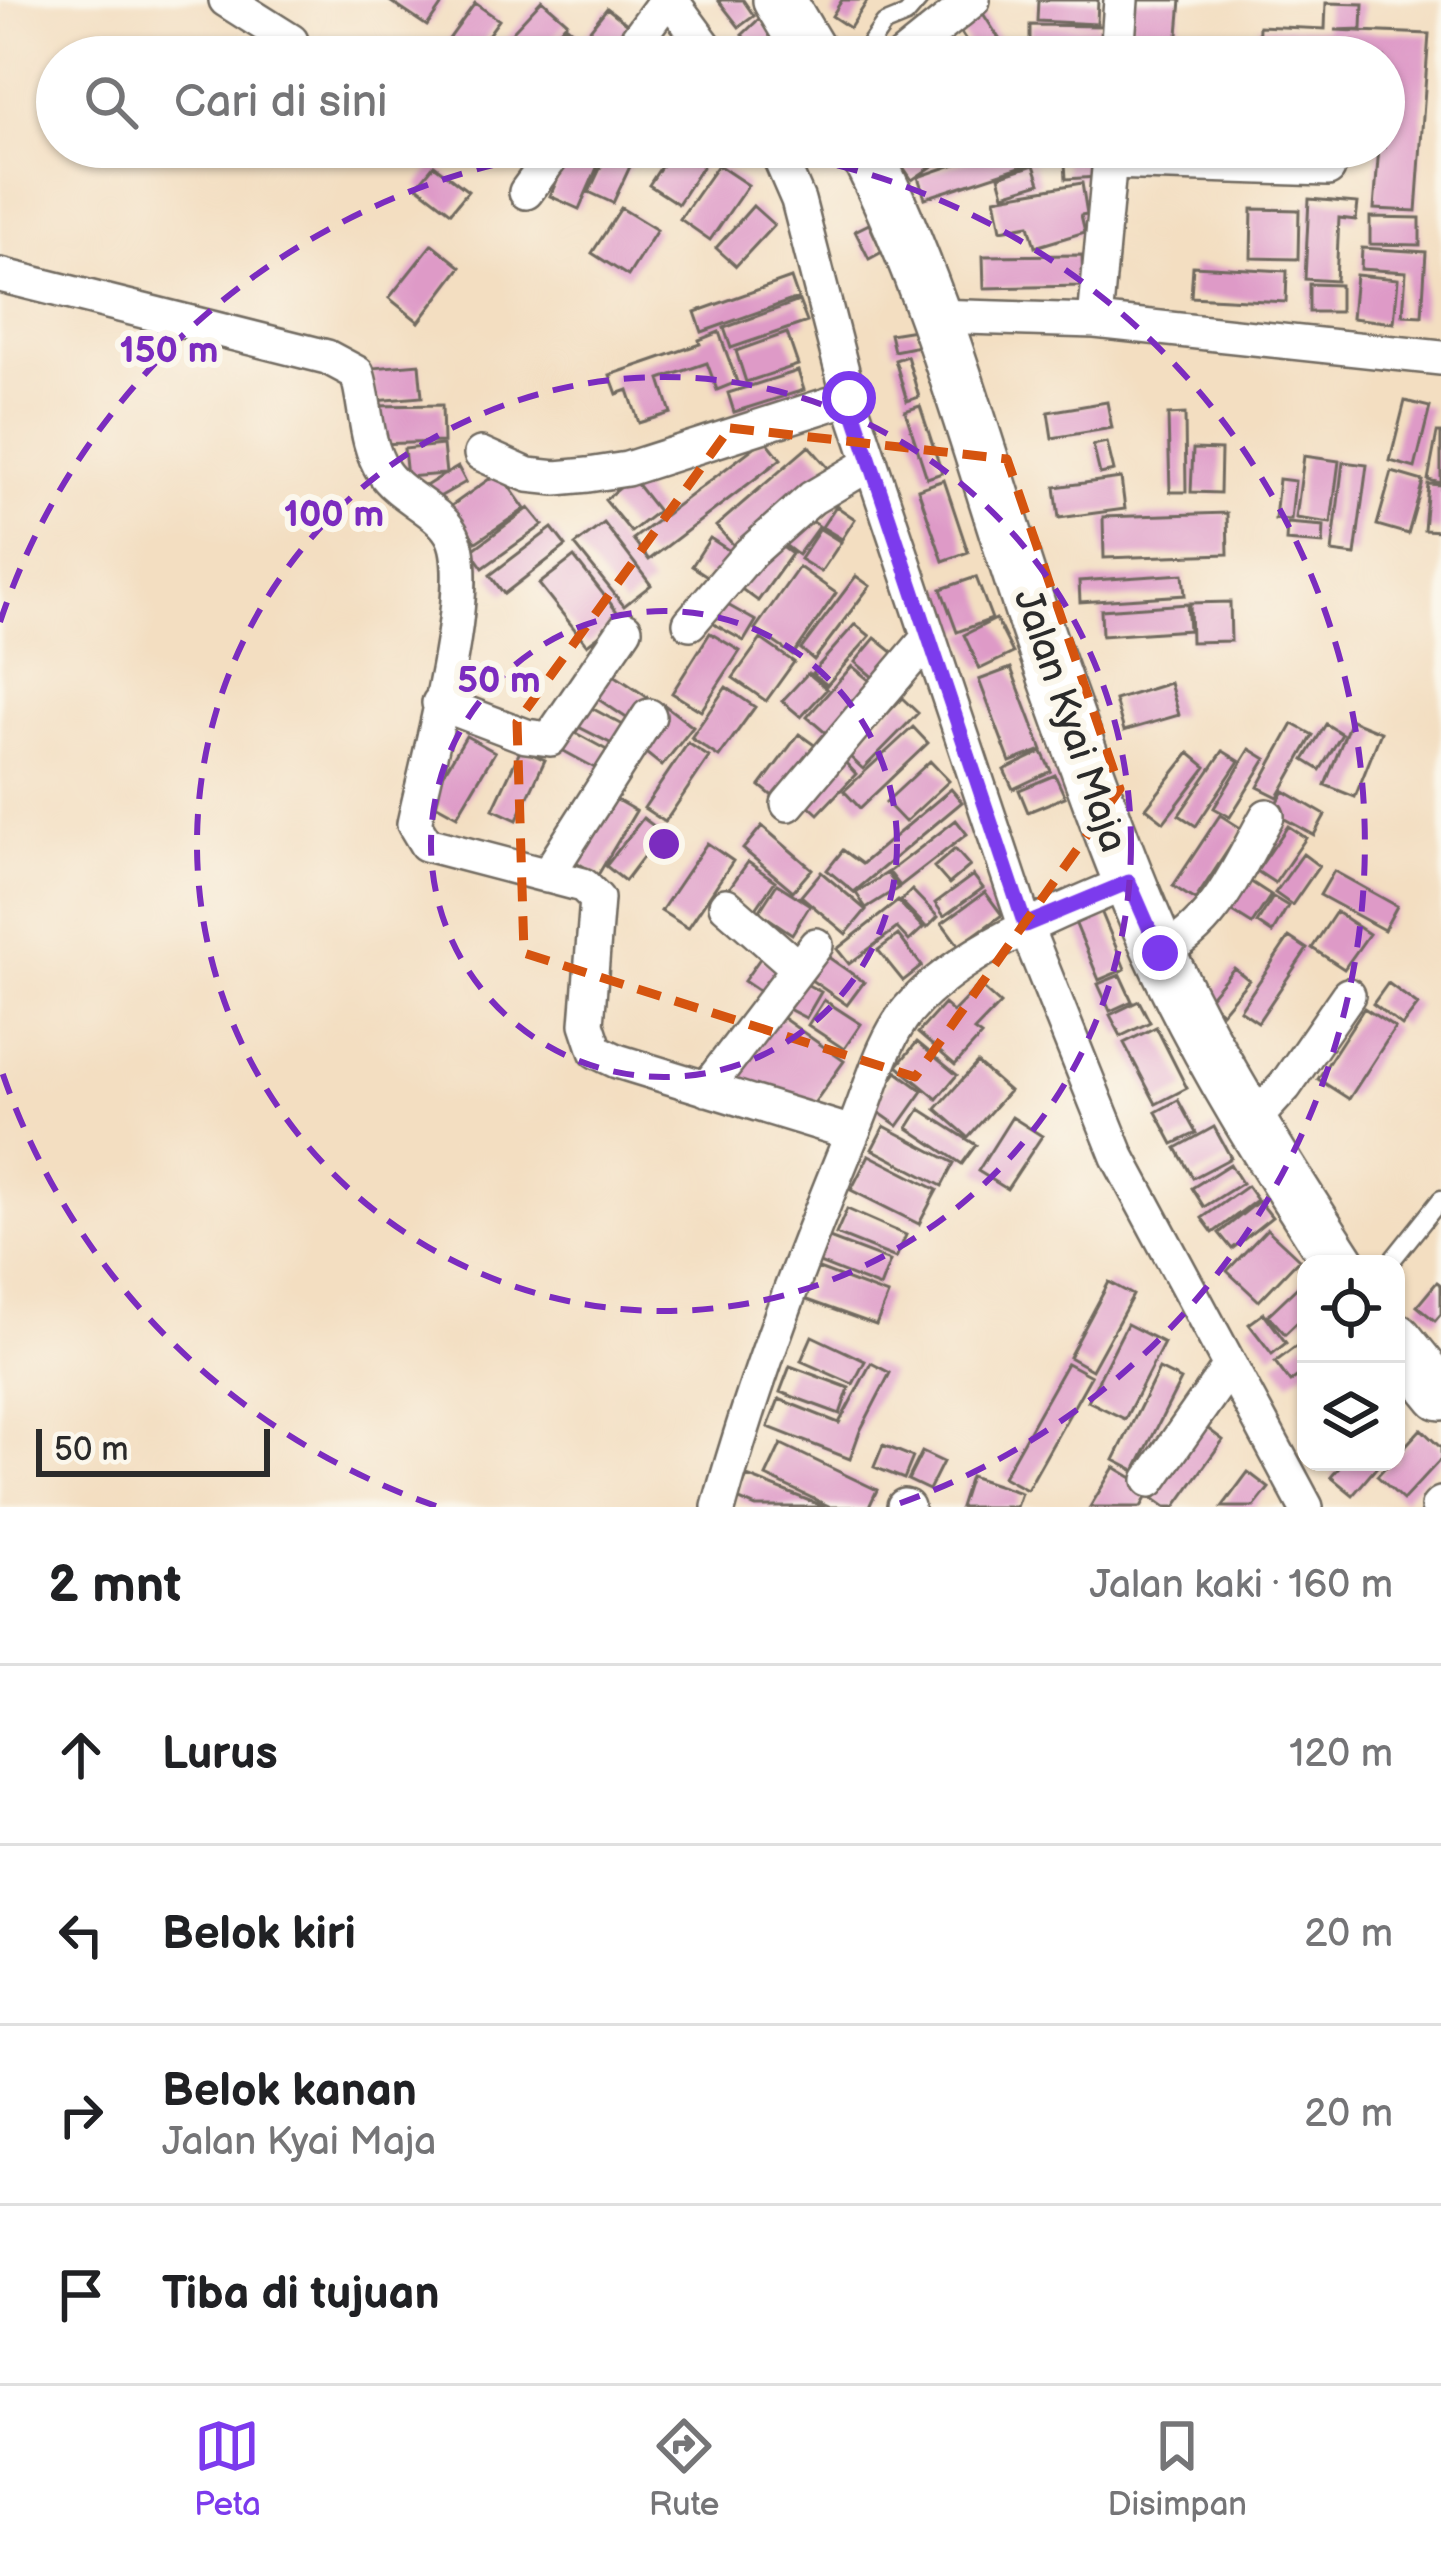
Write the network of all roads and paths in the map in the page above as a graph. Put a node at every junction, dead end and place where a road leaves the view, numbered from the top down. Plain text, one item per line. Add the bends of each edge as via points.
1 (226, 0) edge
2 (668, 0) edge
3 (778, 0) edge
4 (919, 0) edge
5 (974, 0) edge
6 (1121, 0) edge
7 (283, 36) edge
8 (640, 36) edge
9 (696, 36) edge
10 (799, 36) edge
11 (876, 36) edge
12 (929, 36) edge
13 (1118, 36) edge
14 (544, 168) edge
15 (783, 168) edge
16 (874, 168) edge
17 (1109, 168) edge
18 (1313, 168) edge
19 (1328, 169) dead end
20 (526, 192) dead end
21 (0, 275) edge
22 (933, 316) junction
23 (1094, 321) junction
24 (1441, 358) edge
25 (849, 398) junction
26 (482, 454) dead end
27 (871, 463) junction
28 (690, 623) dead end
29 (625, 629) dead end
30 (929, 637) junction
31 (439, 703) junction
32 (649, 716) dead end
33 (788, 804) dead end
34 (1267, 815) dead end
35 (547, 876) junction
36 (1129, 882) junction
37 (726, 905) dead end
38 (1046, 917) junction
39 (1160, 953) junction
40 (1348, 995) dead end
41 (706, 1089) junction
42 (1249, 1125) junction
43 (852, 1133) junction
44 (1441, 1199) edge
45 (1334, 1255) edge
46 (1396, 1255) edge
47 (1405, 1350) edge
48 (1229, 1366) junction
49 (1441, 1394) edge
50 (1150, 1480) dead end
51 (718, 1507) edge
52 (1306, 1507) edge

1 - 7 street
2 - 8 street
2 - 9 street
3 - 10 main road
4 - 11 lane
5 - 12 street
6 - 13 street
14 - 20 street
15 - 25 street
16 - 22 main road, Jalan Kyai Maja
17 - 23 street
18 - 19 street
21 - 31 street via 327,357 357,373 383,472 451,533 461,568
22 - 23 street
22 - 36 main road, Jalan Kyai Maja
23 - 24 street
25 - 26 street via 588,476 528,475
25 - 27 street
27 - 28 street via 812,498
27 - 30 street
29 - 31 street via 550,739
30 - 33 street
30 - 38 street
31 - 35 street via 414,824 426,844
32 - 35 street
34 - 39 street via 1214,910 1188,939
35 - 41 street via 584,885 597,899 586,1024 596,1052
36 - 38 street
36 - 39 main road, Jalan Kyai Maja
37 - 41 street via 807,957
38 - 43 street via 908,1010
38 - 48 street via 1118,1157
39 - 42 main road, Jalan Kyai Maja
40 - 42 street
41 - 43 street
42 - 45 main road, Jalan Kyai Maja
43 - 51 street
44 - 46 lane
47 - 49 main road
48 - 50 street
48 - 52 street

